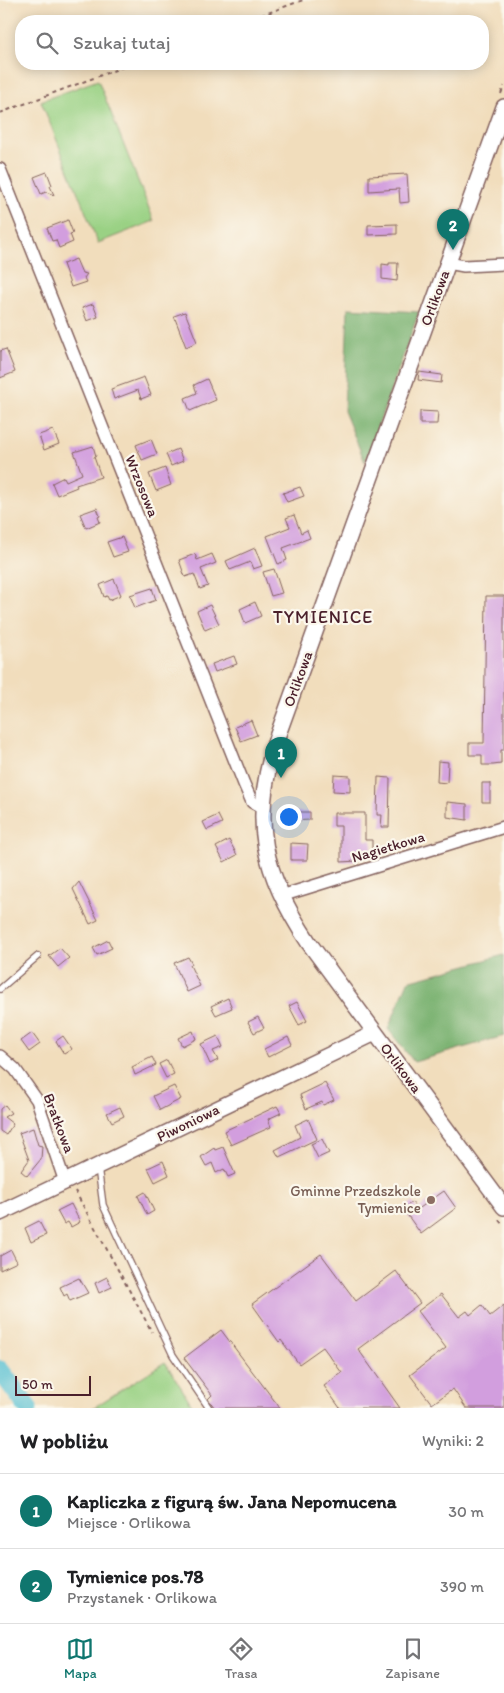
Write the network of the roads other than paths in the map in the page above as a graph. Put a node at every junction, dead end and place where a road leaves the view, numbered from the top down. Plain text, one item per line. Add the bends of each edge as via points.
1 (502, 101) edge
2 (0, 169) edge
3 (448, 263) junction
4 (504, 264) edge
5 (263, 808) junction
6 (504, 827) edge
7 (281, 896) junction
8 (38, 956) dead end
9 (0, 989) edge
10 (375, 1033) junction
11 (0, 1056) edge
12 (98, 1166) junction
13 (68, 1181) junction
14 (0, 1213) edge
15 (501, 1213) edge
16 (209, 1408) edge

1 - 3 street, Orlikowa
2 - 5 street, Wrzosowa via 244,784 252,802
3 - 4 street via 464,266
3 - 5 street, Orlikowa via 276,740 268,764
5 - 7 street, Orlikowa via 264,840
6 - 7 street, Nagietkowa
7 - 10 street, Orlikowa via 309,943
8 - 9 lane
10 - 12 street, Piwoniowa
10 - 15 street, Orlikowa
11 - 13 street, Bratkowa via 15,1069 37,1100
12 - 13 street, Piwoniowa
12 - 16 lane via 103,1206 174,1355
13 - 14 street, Piwoniowa

